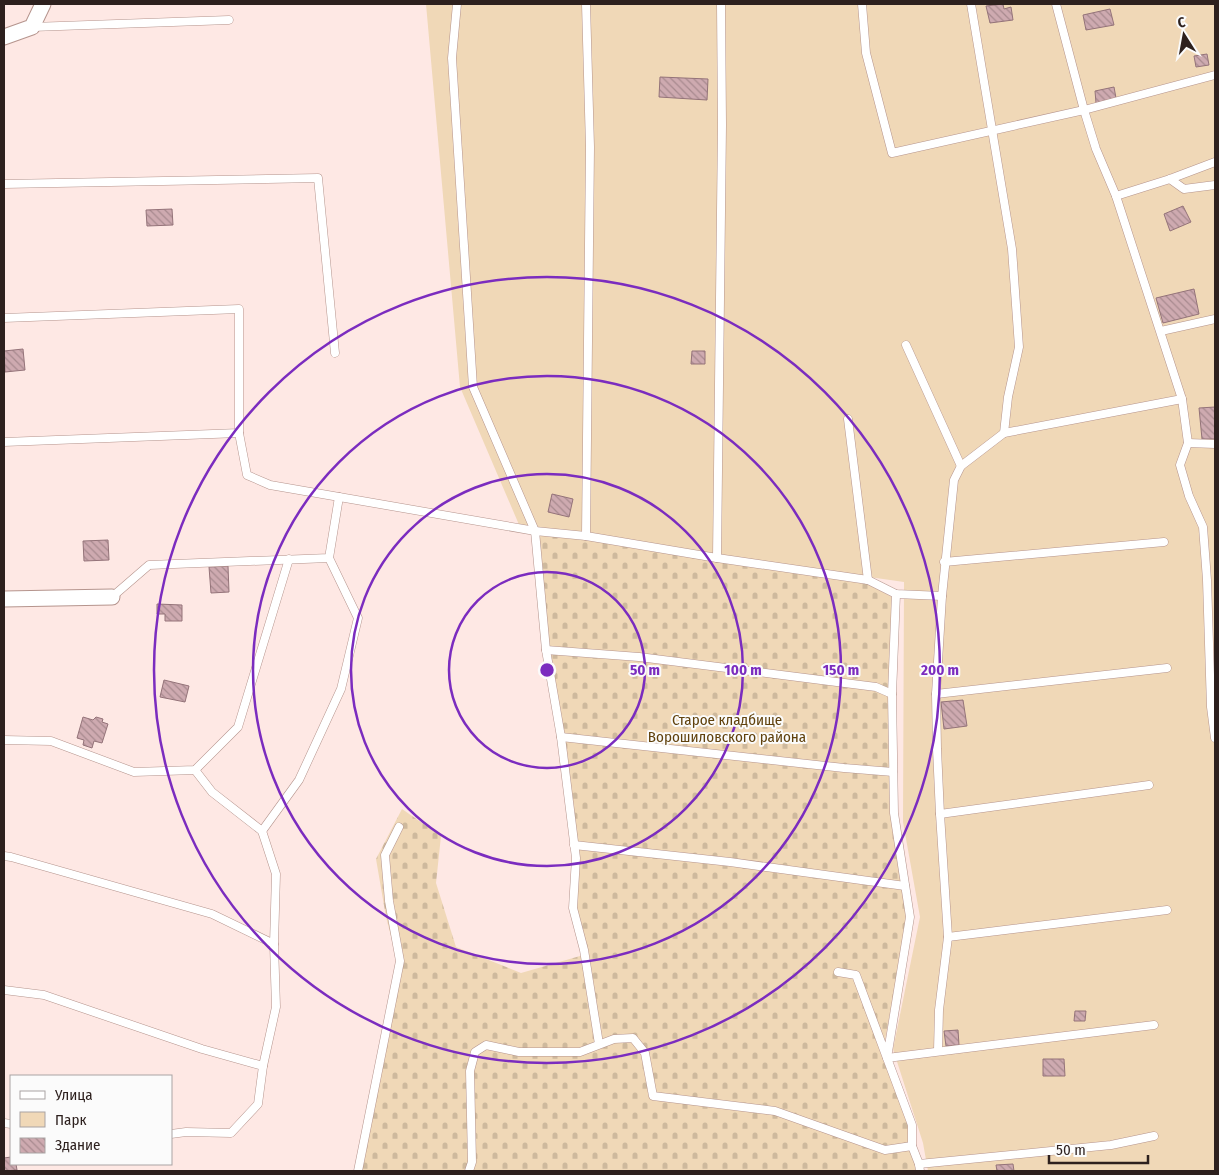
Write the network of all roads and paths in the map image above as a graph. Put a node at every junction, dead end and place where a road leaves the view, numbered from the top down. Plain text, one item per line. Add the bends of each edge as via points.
1 (43, 4) edge
2 (457, 4) edge
3 (586, 4) edge
4 (722, 4) edge
5 (862, 4) edge
6 (971, 4) edge
7 (1056, 4) edge
8 (229, 20) dead end
9 (32, 27) junction
10 (4, 37) edge
11 (1215, 75) edge
12 (1084, 110) junction
13 (993, 130) junction
14 (1215, 162) edge
15 (1170, 179) junction
16 (4, 184) edge
17 (1215, 185) edge
18 (1116, 196) junction
19 (4, 318) edge
20 (1215, 319) edge
21 (1161, 331) junction
22 (906, 345) dead end
23 (336, 353) dead end
24 (1182, 398) junction
25 (848, 418) dead end
26 (239, 433) junction
27 (1004, 434) junction
28 (4, 442) edge
29 (1188, 443) junction
30 (1215, 444) edge
31 (961, 466) junction
32 (339, 496) junction
33 (535, 531) junction
34 (586, 536) junction
35 (1164, 542) dead end
36 (329, 558) junction
37 (717, 558) junction
38 (289, 559) junction
39 (944, 562) junction
40 (868, 580) junction
41 (1206, 580) junction
42 (1215, 580) edge
43 (896, 594) junction
44 (942, 596) junction
45 (112, 597) joint
46 (4, 599) edge
47 (546, 650) junction
48 (1167, 668) dead end
49 (892, 694) junction
50 (936, 694) junction
51 (1213, 707) edge
52 (560, 737) junction
53 (1215, 738) edge
54 (4, 740) edge
55 (195, 770) junction
56 (893, 772) junction
57 (1149, 784) dead end
58 (940, 814) junction
59 (399, 828) dead end
60 (262, 831) junction
61 (574, 845) junction
62 (4, 856) edge
63 (906, 886) junction
64 (1167, 910) dead end
65 (948, 937) junction
66 (274, 944) junction
67 (838, 972) dead end
68 (4, 990) edge
69 (1154, 1025) dead end
70 (599, 1044) junction
71 (938, 1051) junction
72 (887, 1058) junction
73 (263, 1066) junction
74 (172, 1134) edge
75 (1154, 1136) dead end
76 (912, 1146) junction
77 (920, 1168) edge
78 (358, 1171) edge
79 (469, 1171) edge

1 - 9 street
2 - 33 lane via 452,58 474,387
3 - 34 lane via 590,147
4 - 37 lane
5 - 13 lane via 866,54 892,153
6 - 13 lane
7 - 12 lane
8 - 9 lane
9 - 10 street
11 - 12 lane
12 - 13 lane
12 - 18 lane
13 - 27 lane via 1012,248 1019,347
14 - 15 lane
15 - 17 lane via 1184,189
15 - 18 lane
16 - 23 lane via 318,178
18 - 21 lane
19 - 26 lane via 239,309
20 - 21 lane
21 - 24 lane
22 - 31 lane
24 - 27 lane
24 - 29 lane
25 - 40 lane
26 - 28 lane
26 - 32 lane via 247,475 270,485
27 - 31 lane
29 - 30 lane
29 - 41 lane via 1180,466 1203,527
31 - 39 lane via 954,480
32 - 33 lane
32 - 36 lane
33 - 34 lane
33 - 47 lane
34 - 37 lane
35 - 39 lane
36 - 38 lane
36 - 60 lane via 358,618 341,689 299,780
37 - 40 lane
38 - 45 lane via 148,565
38 - 55 lane via 238,727
39 - 44 lane
40 - 43 lane
41 - 42 lane
41 - 51 lane
43 - 44 lane
43 - 49 lane
44 - 50 lane
45 - 46 street
47 - 49 lane via 876,687
47 - 52 lane
48 - 50 lane
49 - 56 lane
50 - 58 lane
51 - 53 lane
52 - 56 lane
52 - 61 lane
54 - 55 lane via 51,742 134,772
55 - 60 lane via 212,792
56 - 63 lane via 894,813
57 - 58 lane
58 - 65 lane
59 - 78 lane via 385,855 388,901 400,961
60 - 66 lane via 276,874
61 - 63 lane
61 - 70 lane via 573,908 584,950
62 - 66 lane via 212,914
63 - 72 lane via 910,918
64 - 65 lane
65 - 71 lane via 939,1010
66 - 73 lane via 276,1007
67 - 72 lane via 856,975
68 - 73 lane via 44,995 202,1049
69 - 71 lane
70 - 76 lane via 633,1038 645,1053 653,1096 775,1111 885,1150
70 - 79 lane via 580,1052 519,1052 486,1045 475,1052 470,1071 472,1162
71 - 72 lane
72 - 76 lane via 912,1125
73 - 74 lane via 258,1104 230,1133
75 - 77 lane via 1111,1145
76 - 77 lane

